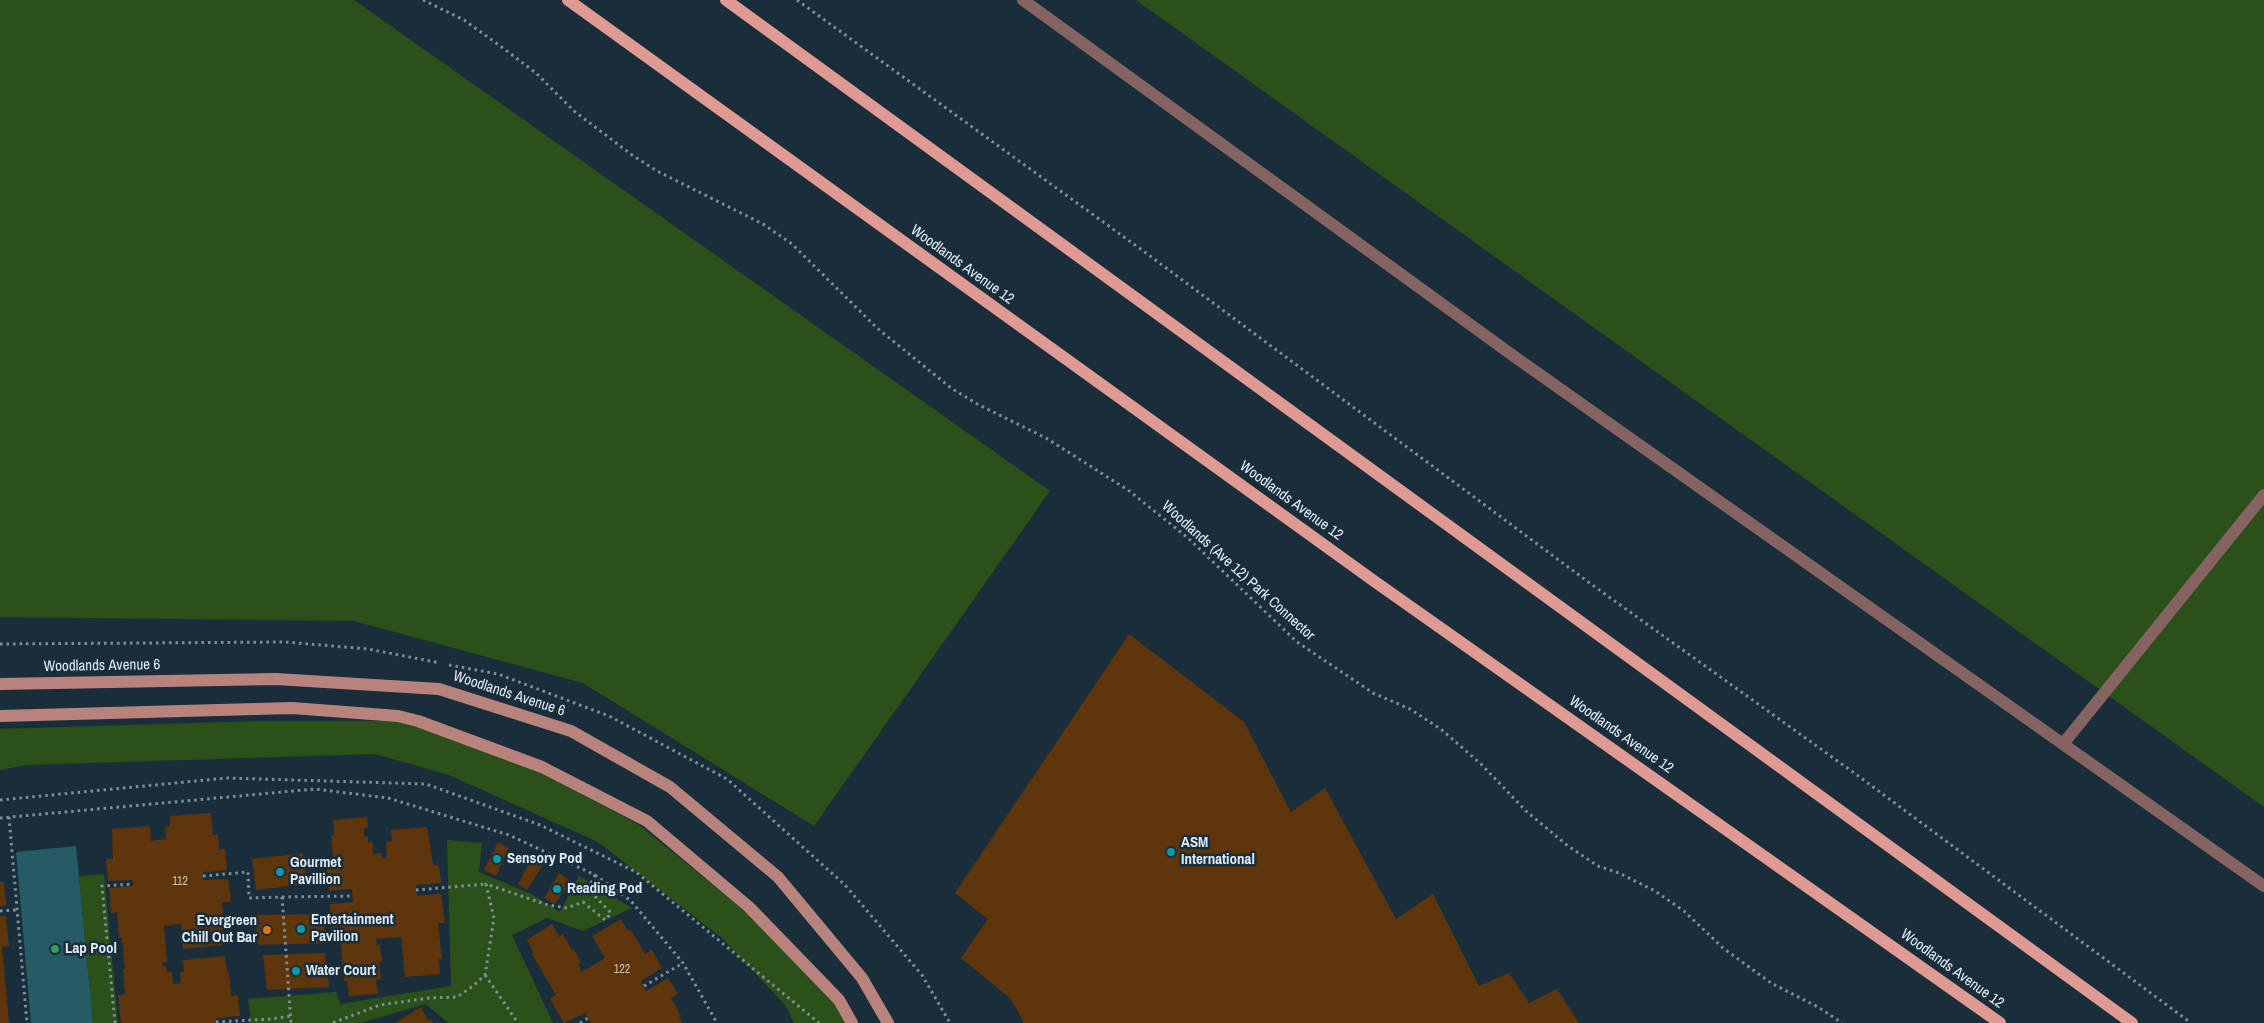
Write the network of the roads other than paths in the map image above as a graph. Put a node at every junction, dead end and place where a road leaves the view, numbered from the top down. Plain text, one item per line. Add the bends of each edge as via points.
1 (568, 0) edge
2 (726, 0) edge
3 (1023, 0) edge
4 (2264, 495) edge
5 (0, 684) edge
6 (0, 716) edge
7 (2063, 744) junction
8 (2264, 886) edge
9 (852, 1023) edge
10 (888, 1023) edge
11 (2000, 1023) edge
12 (2132, 1023) edge

1 - 11 main road, Woodlands Avenue 12 via 1374,581
2 - 12 main road
3 - 7 lane via 1515,357
4 - 7 lane
5 - 10 street, Woodlands Avenue 6 via 276,679 439,689 571,731 670,787 778,877 862,978
6 - 9 street via 292,708 398,716 418,721 542,767 647,821 749,907 839,1000
7 - 8 lane

